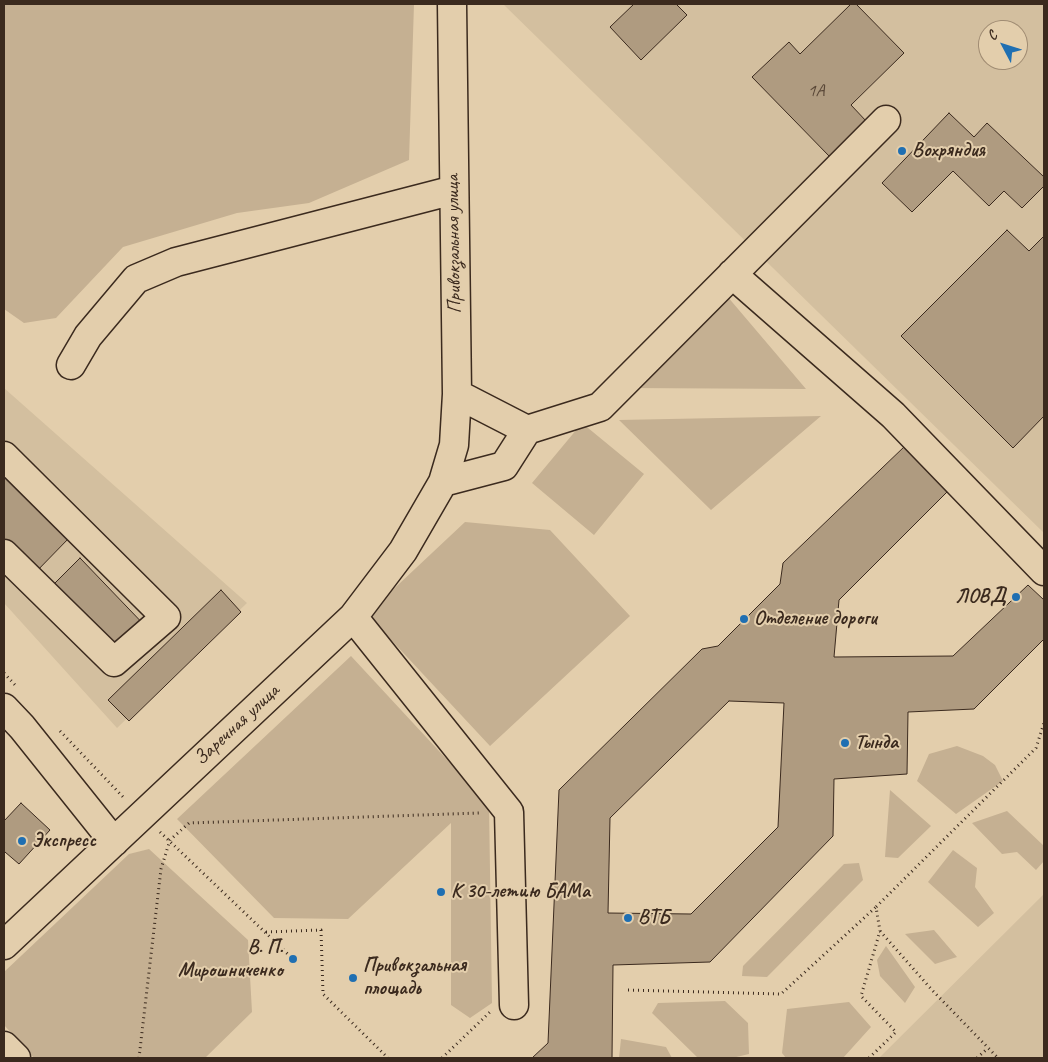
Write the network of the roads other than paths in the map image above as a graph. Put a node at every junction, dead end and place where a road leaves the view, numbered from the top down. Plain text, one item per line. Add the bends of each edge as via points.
1 (452, 4) edge
2 (886, 120) dead end
3 (454, 190) junction
4 (732, 274) junction
5 (71, 365) dead end
6 (457, 394) junction
7 (527, 430) junction
8 (4, 456) edge
9 (442, 482) junction
10 (4, 554) edge
11 (1044, 571) edge
12 (353, 617) junction
13 (4, 708) edge
14 (114, 842) junction
15 (4, 945) edge
16 (514, 997) road end
17 (4, 1046) edge
18 (16, 1058) edge

1 - 3 street, Привокзальная улица
2 - 4 street
3 - 5 street via 176,262 136,279 88,336
3 - 6 street, Привокзальная улица
4 - 7 street via 600,407
4 - 11 street via 893,415
6 - 7 street
6 - 9 street, Привокзальная улица via 454,445
7 - 9 street via 504,466
8 - 10 street via 166,617 114,662
9 - 12 street, Заречная улица via 403,551
12 - 14 street, Заречная улица
12 - 16 street via 509,812
13 - 14 street
14 - 15 street, Заречная улица
17 - 18 street

